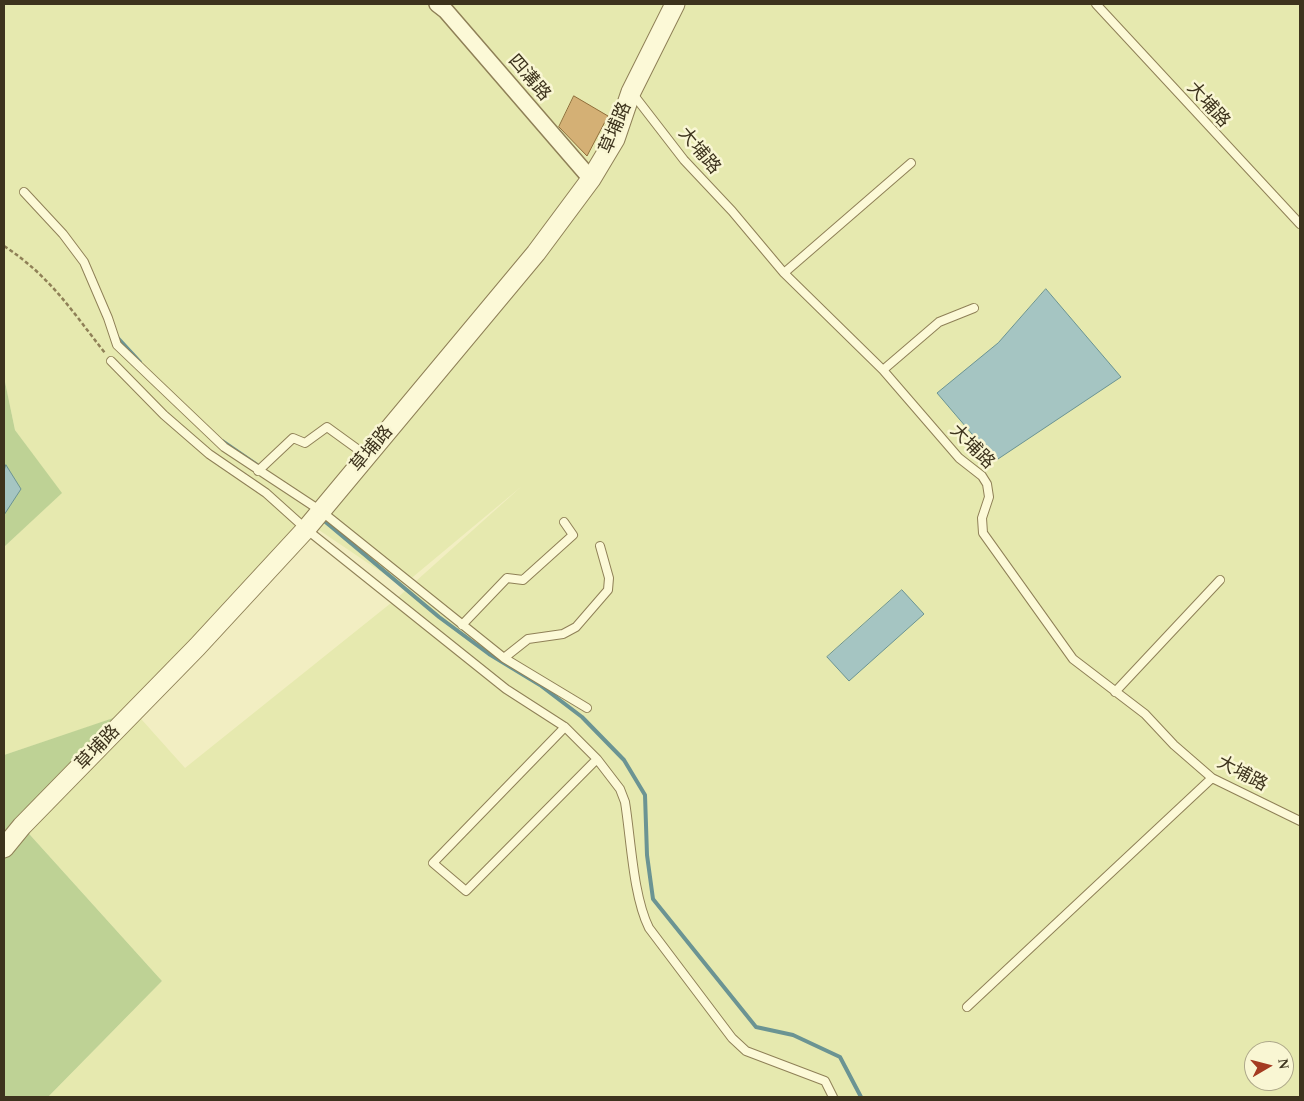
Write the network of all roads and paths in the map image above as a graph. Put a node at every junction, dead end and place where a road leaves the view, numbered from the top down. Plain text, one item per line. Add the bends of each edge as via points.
1 (438, 4) edge
2 (675, 4) edge
3 (1096, 4) edge
4 (631, 92) junction
5 (911, 162) dead end
6 (591, 179) junction
7 (24, 192) dead end
8 (1300, 224) edge
9 (4, 246) edge
10 (784, 273) junction
11 (974, 308) dead end
12 (111, 361) joint
13 (883, 370) junction
14 (367, 456) junction
15 (258, 471) junction
16 (321, 511) junction
17 (564, 522) dead end
18 (306, 528) junction
19 (600, 546) dead end
20 (1220, 580) dead end
21 (462, 625) junction
22 (504, 658) junction
23 (1114, 692) junction
24 (587, 708) dead end
25 (565, 727) junction
26 (597, 759) junction
27 (1212, 778) junction
28 (1300, 821) edge
29 (4, 848) edge
30 (967, 1007) dead end
31 (833, 1097) edge

1 - 6 street, 四溝路
2 - 4 street, 草埔路
3 - 8 lane, 大埔路
4 - 6 street, 草埔路 via 615,139
4 - 10 lane, 大埔路 via 684,160
5 - 10 lane
6 - 14 street, 草埔路 via 536,253
7 - 15 lane via 84,262 117,345 224,447
9 - 12 path via 43,275
10 - 13 lane, 大埔路
11 - 13 lane via 939,322
12 - 18 lane via 164,415 209,454 266,493
13 - 23 lane, 大埔路 via 958,458 982,476 989,497 982,518 983,533 1073,659
14 - 15 lane via 327,427 305,443 293,438
14 - 16 street, 草埔路
15 - 16 lane
16 - 18 street, 草埔路
16 - 21 lane
17 - 21 lane via 574,535 523,580 507,578
18 - 25 lane via 506,689
18 - 29 street, 草埔路 via 198,647
19 - 22 lane via 609,578 608,590 576,627 563,634 528,639
20 - 23 lane
21 - 22 lane
22 - 24 lane
23 - 27 lane, 大埔路 via 1145,714
25 - 26 lane
25 - 26 lane via 432,863 466,891
26 - 31 lane via 620,789 625,802 639,897 649,928 732,1038 746,1051 825,1081
27 - 28 lane, 大埔路
27 - 30 lane

